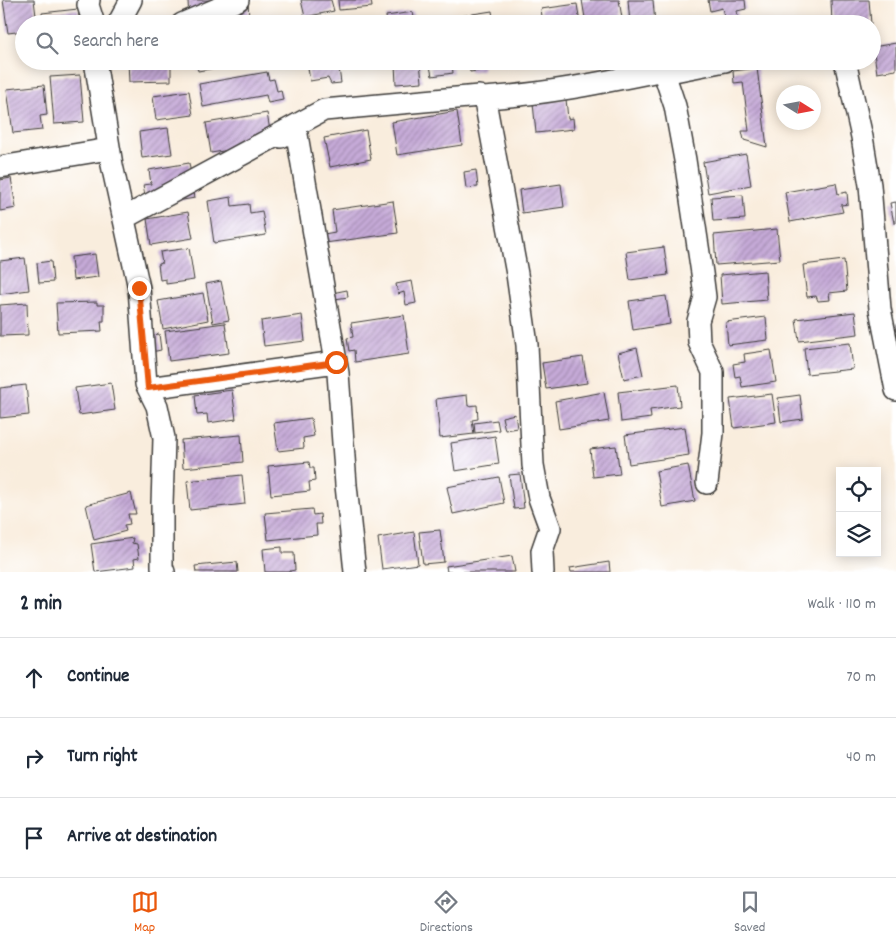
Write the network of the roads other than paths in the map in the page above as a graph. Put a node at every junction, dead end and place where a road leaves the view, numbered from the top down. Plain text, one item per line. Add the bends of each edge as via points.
1 (82, 0) edge
2 (89, 0) edge
3 (131, 0) edge
4 (238, 0) edge
5 (85, 15) edge
6 (91, 15) edge
7 (123, 15) edge
8 (203, 15) edge
9 (97, 70) edge
10 (98, 70) edge
11 (679, 70) edge
12 (846, 70) edge
13 (664, 73) junction
14 (483, 98) junction
15 (109, 149) junction
16 (0, 167) edge
17 (126, 217) junction
18 (336, 362) junction
19 (148, 388) junction
20 (896, 390) edge
21 (707, 483) dead end
22 (164, 572) edge
23 (355, 572) edge
24 (543, 572) edge

1 - 5 street
2 - 6 street
3 - 7 street
4 - 8 street
9 - 15 street
10 - 17 street
11 - 13 street
12 - 20 street via 870,185 880,309
13 - 14 street via 658,70 523,96
13 - 21 street via 675,106 702,273 705,297 698,320 699,342 713,372 713,433
14 - 17 street via 324,110
14 - 24 street via 517,274 527,345 533,465 539,498 550,528 542,551
15 - 16 street
15 - 19 street via 139,288
17 - 18 street via 296,129
18 - 19 street
18 - 23 street
19 - 22 street via 157,406 164,438

